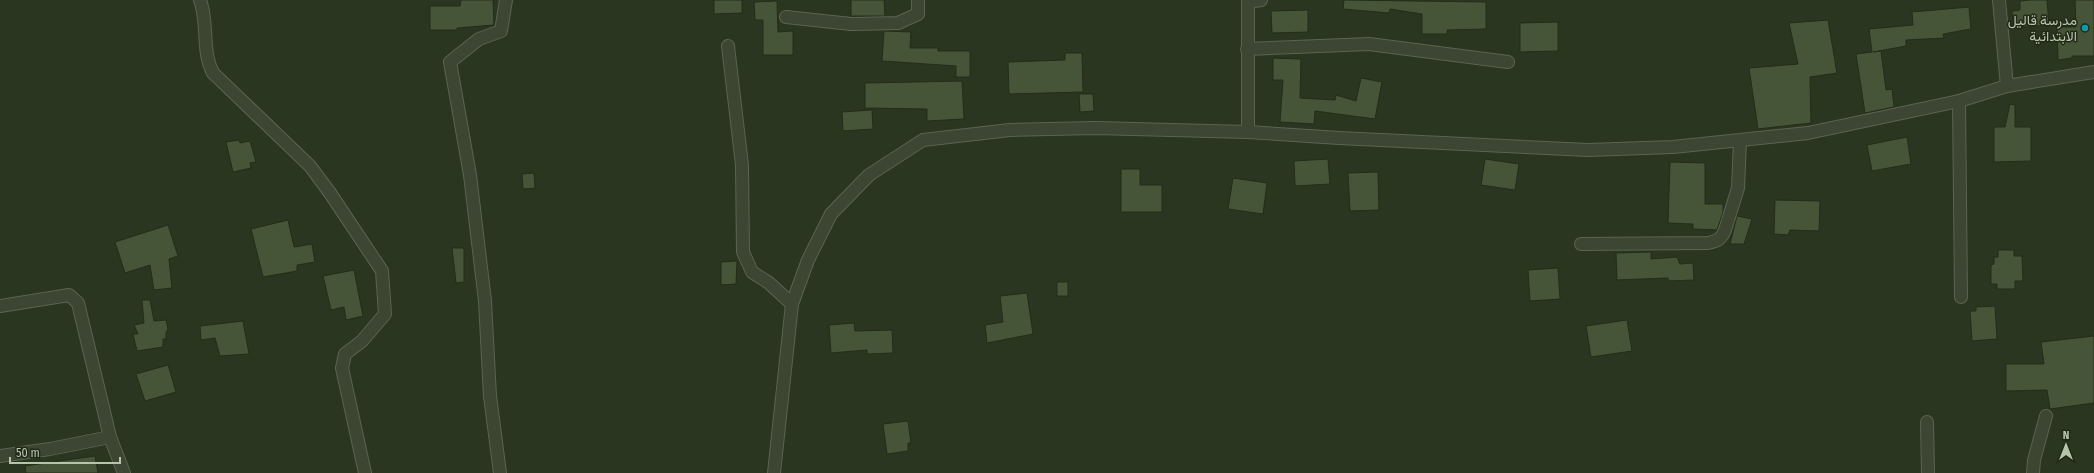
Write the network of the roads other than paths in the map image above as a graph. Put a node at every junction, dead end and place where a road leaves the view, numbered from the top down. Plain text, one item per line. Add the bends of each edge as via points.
1 (200, 0) edge
2 (506, 0) edge
3 (918, 0) edge
4 (1261, 0) edge
5 (1999, 0) edge
6 (1248, 1) edge
7 (786, 17) dead end
8 (728, 46) dead end
9 (1248, 49) junction
10 (1508, 62) dead end
11 (2094, 72) edge
12 (2007, 86) junction
13 (1959, 101) junction
14 (1248, 132) junction
15 (1740, 140) junction
16 (1581, 244) dead end
17 (1961, 296) dead end
18 (792, 304) junction
19 (0, 306) edge
20 (2046, 416) dead end
21 (1927, 422) dead end
22 (110, 437) junction
23 (0, 456) edge
24 (124, 473) edge
25 (365, 473) edge
26 (500, 473) edge
27 (774, 473) edge
28 (1928, 473) edge
29 (2033, 473) edge

1 - 25 street via 208,62 213,73 310,166 382,272 385,314 362,341 345,354 342,368
2 - 26 street via 501,31 479,39 450,62 470,175 485,301 490,396
3 - 7 street via 918,14 898,23 851,24
4 - 6 street
5 - 12 street
6 - 9 street
8 - 18 street via 742,165 743,252 752,272 769,283
9 - 10 street via 1369,44
9 - 14 street
11 - 12 street
12 - 13 street
13 - 15 street via 1808,132
13 - 17 street
14 - 15 street via 1588,150 1673,147
14 - 18 street via 1095,128 1010,130 923,140 868,175 831,214 808,260
15 - 16 street via 1738,188 1722,237 1717,241
18 - 27 street
19 - 22 street via 69,295 78,303
20 - 29 street
21 - 28 street
22 - 23 street
22 - 24 street

